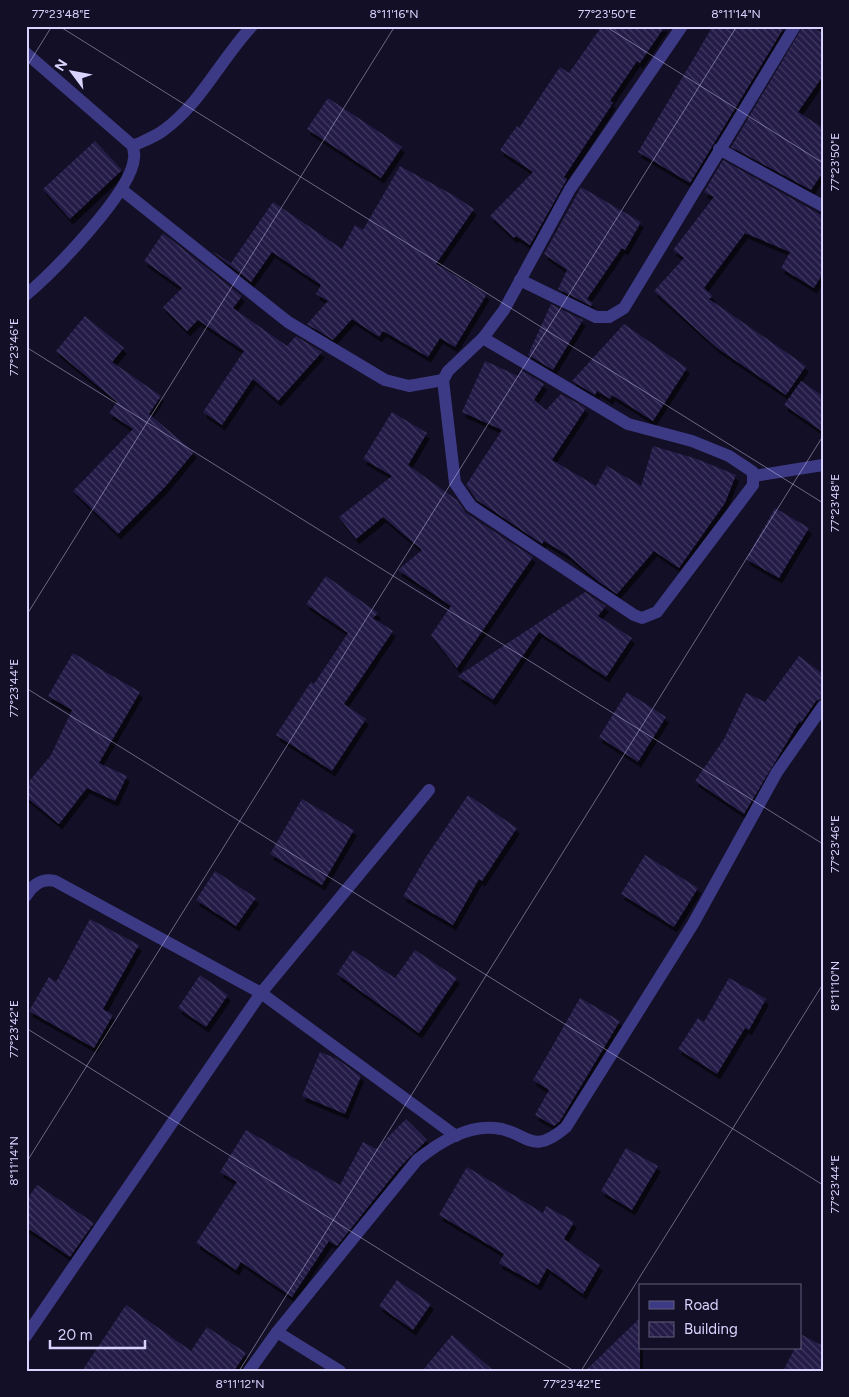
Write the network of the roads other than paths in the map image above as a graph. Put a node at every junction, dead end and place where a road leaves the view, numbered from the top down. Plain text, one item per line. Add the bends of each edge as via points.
1 (252, 26) edge
2 (682, 26) edge
3 (795, 26) edge
4 (26, 53) edge
5 (133, 146) junction
6 (719, 149) junction
7 (122, 190) junction
8 (821, 201) edge
9 (520, 280) junction
10 (26, 295) edge
11 (483, 338) junction
12 (443, 380) junction
13 (823, 465) edge
14 (754, 476) junction
15 (823, 706) edge
16 (429, 790) dead end
17 (26, 896) edge
18 (261, 993) junction
19 (456, 1136) junction
20 (277, 1332) junction
21 (26, 1336) edge
22 (249, 1371) edge
23 (340, 1371) edge

1 - 5 street via 202,92 164,130
2 - 9 street via 570,189
3 - 6 street
4 - 5 street
5 - 7 street via 134,158
6 - 8 street
6 - 9 street via 624,308 609,317 596,317
7 - 10 street via 94,226
7 - 12 street via 288,322 369,370 386,380 409,386
9 - 11 street via 504,310
11 - 12 street via 448,371
11 - 14 street via 628,424 692,441 730,456
12 - 14 street via 455,483 471,506 638,617 658,612 753,485
13 - 14 street
15 - 19 street via 777,772 693,924 566,1127 554,1138 540,1142 528,1142 504,1129 492,1128
16 - 18 street
17 - 18 street via 39,882 45,879 55,881
18 - 19 street
18 - 21 street
19 - 20 street via 417,1160
20 - 22 street
20 - 23 street

